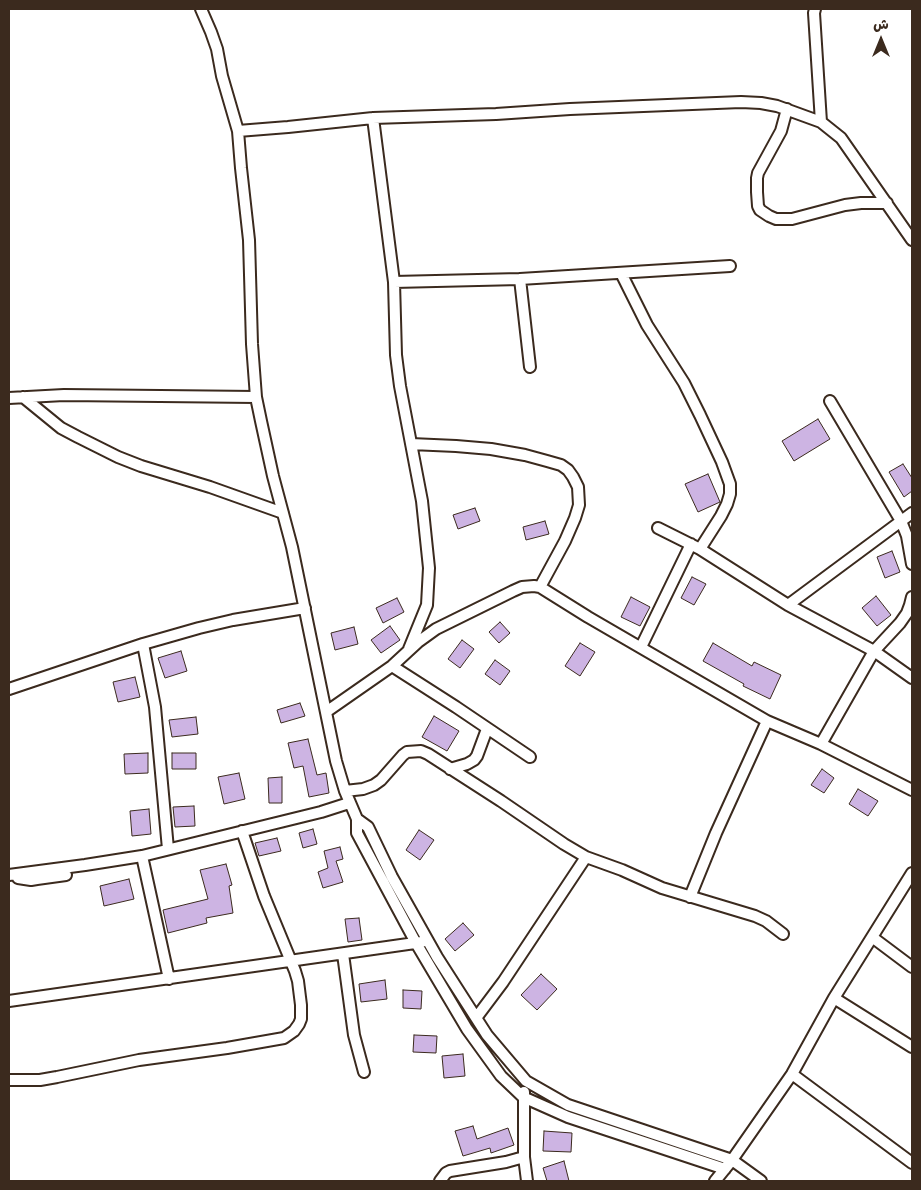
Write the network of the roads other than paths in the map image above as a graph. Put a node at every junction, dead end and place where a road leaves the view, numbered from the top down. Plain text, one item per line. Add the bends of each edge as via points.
1 (201, 9) edge
2 (815, 9) edge
3 (787, 109) junction
4 (373, 118) junction
5 (821, 122) junction
6 (238, 131) junction
7 (887, 203) junction
8 (912, 240) edge
9 (730, 266) dead end
10 (621, 273) junction
11 (520, 279) junction
12 (394, 282) junction
13 (530, 367) dead end
14 (23, 397) junction
15 (256, 397) junction
16 (9, 398) edge
17 (830, 401) dead end
18 (411, 444) junction
19 (283, 513) junction
20 (912, 513) edge
21 (901, 521) junction
22 (658, 528) dead end
23 (695, 547) junction
24 (912, 564) edge
25 (540, 587) junction
26 (912, 596) edge
27 (788, 605) junction
28 (305, 608) junction
29 (143, 644) junction
30 (641, 647) junction
31 (409, 650) junction
32 (874, 651) junction
33 (392, 666) junction
34 (912, 678) edge
35 (9, 689) edge
36 (326, 712) junction
37 (767, 721) junction
38 (487, 729) junction
39 (821, 744) junction
40 (530, 757) dead end
41 (450, 769) junction
42 (912, 790) edge
43 (344, 791) junction
44 (349, 802) junction
45 (357, 819) junction
46 (242, 831) junction
47 (168, 849) junction
48 (142, 856) junction
49 (586, 857) junction
50 (912, 873) edge
51 (9, 875) edge
52 (690, 897) junction
53 (783, 934) dead end
54 (872, 937) junction
55 (428, 941) junction
56 (416, 943) junction
57 (343, 954) junction
58 (290, 960) junction
59 (912, 967) edge
60 (169, 979) junction
61 (834, 998) junction
62 (9, 1002) edge
63 (476, 1018) junction
64 (912, 1047) edge
65 (364, 1072) dead end
66 (792, 1074) junction
67 (9, 1080) edge
68 (526, 1081) junction
69 (523, 1097) junction
70 (642, 1136) junction
71 (524, 1157) junction
72 (732, 1160) junction
73 (912, 1163) edge
74 (725, 1169) junction
75 (440, 1181) edge
76 (527, 1181) edge
77 (716, 1181) edge
78 (761, 1181) edge

1 - 6 street via 217,49
2 - 5 street
3 - 4 street via 741,102
3 - 5 street
3 - 7 street via 781,131 756,178 760,210 776,219 792,219 845,205
4 - 6 street
4 - 12 street
5 - 7 street via 841,138
6 - 15 street via 249,240
7 - 8 street
9 - 10 street
10 - 11 street
10 - 23 street via 647,325 684,383 730,484 730,498 724,511
11 - 12 street
11 - 13 street
12 - 18 street via 396,355
14 - 15 street
14 - 16 street
14 - 19 street via 61,428 118,457
15 - 19 street
17 - 21 street
18 - 25 street via 491,449 547,460 568,470 578,487 579,505 565,541
18 - 31 street via 422,501 429,574 427,605
19 - 28 street
20 - 21 street
21 - 24 street
21 - 27 street
22 - 23 street
23 - 27 street
23 - 30 street
25 - 30 street
25 - 31 street via 522,587 484,604 436,629
26 - 32 street via 900,623
27 - 32 street
28 - 29 street via 234,620
28 - 36 street
29 - 35 street
29 - 47 street via 155,707
30 - 37 street
31 - 33 street
32 - 34 street
32 - 39 street
33 - 36 street
33 - 38 street
36 - 43 street
37 - 39 street
37 - 52 street
38 - 40 street
38 - 41 street via 478,756
39 - 42 street
41 - 43 street via 421,751 407,752 374,786
41 - 49 street
43 - 44 street
44 - 45 street
44 - 46 street
45 - 55 street via 368,827
45 - 56 street via 357,833
46 - 47 street
46 - 58 street
47 - 48 street
48 - 51 street
48 - 60 street
49 - 52 street
49 - 63 street
50 - 54 street
52 - 53 street via 766,920
54 - 59 street
54 - 61 street
55 - 56 street
55 - 63 street
56 - 57 street
56 - 69 street via 467,1029 501,1076
57 - 58 street
57 - 65 street via 354,1034
58 - 60 street
58 - 67 street via 299,988 301,1019 294,1031 284,1038 139,1060 40,1080
60 - 62 street
61 - 64 street
61 - 66 street
63 - 68 street
66 - 72 street
66 - 73 street
68 - 69 street
68 - 70 street via 568,1105
69 - 70 street via 568,1117
69 - 71 street
70 - 72 street
70 - 74 street
71 - 75 street via 450,1171
71 - 76 street
72 - 74 street
72 - 78 street
74 - 77 street

